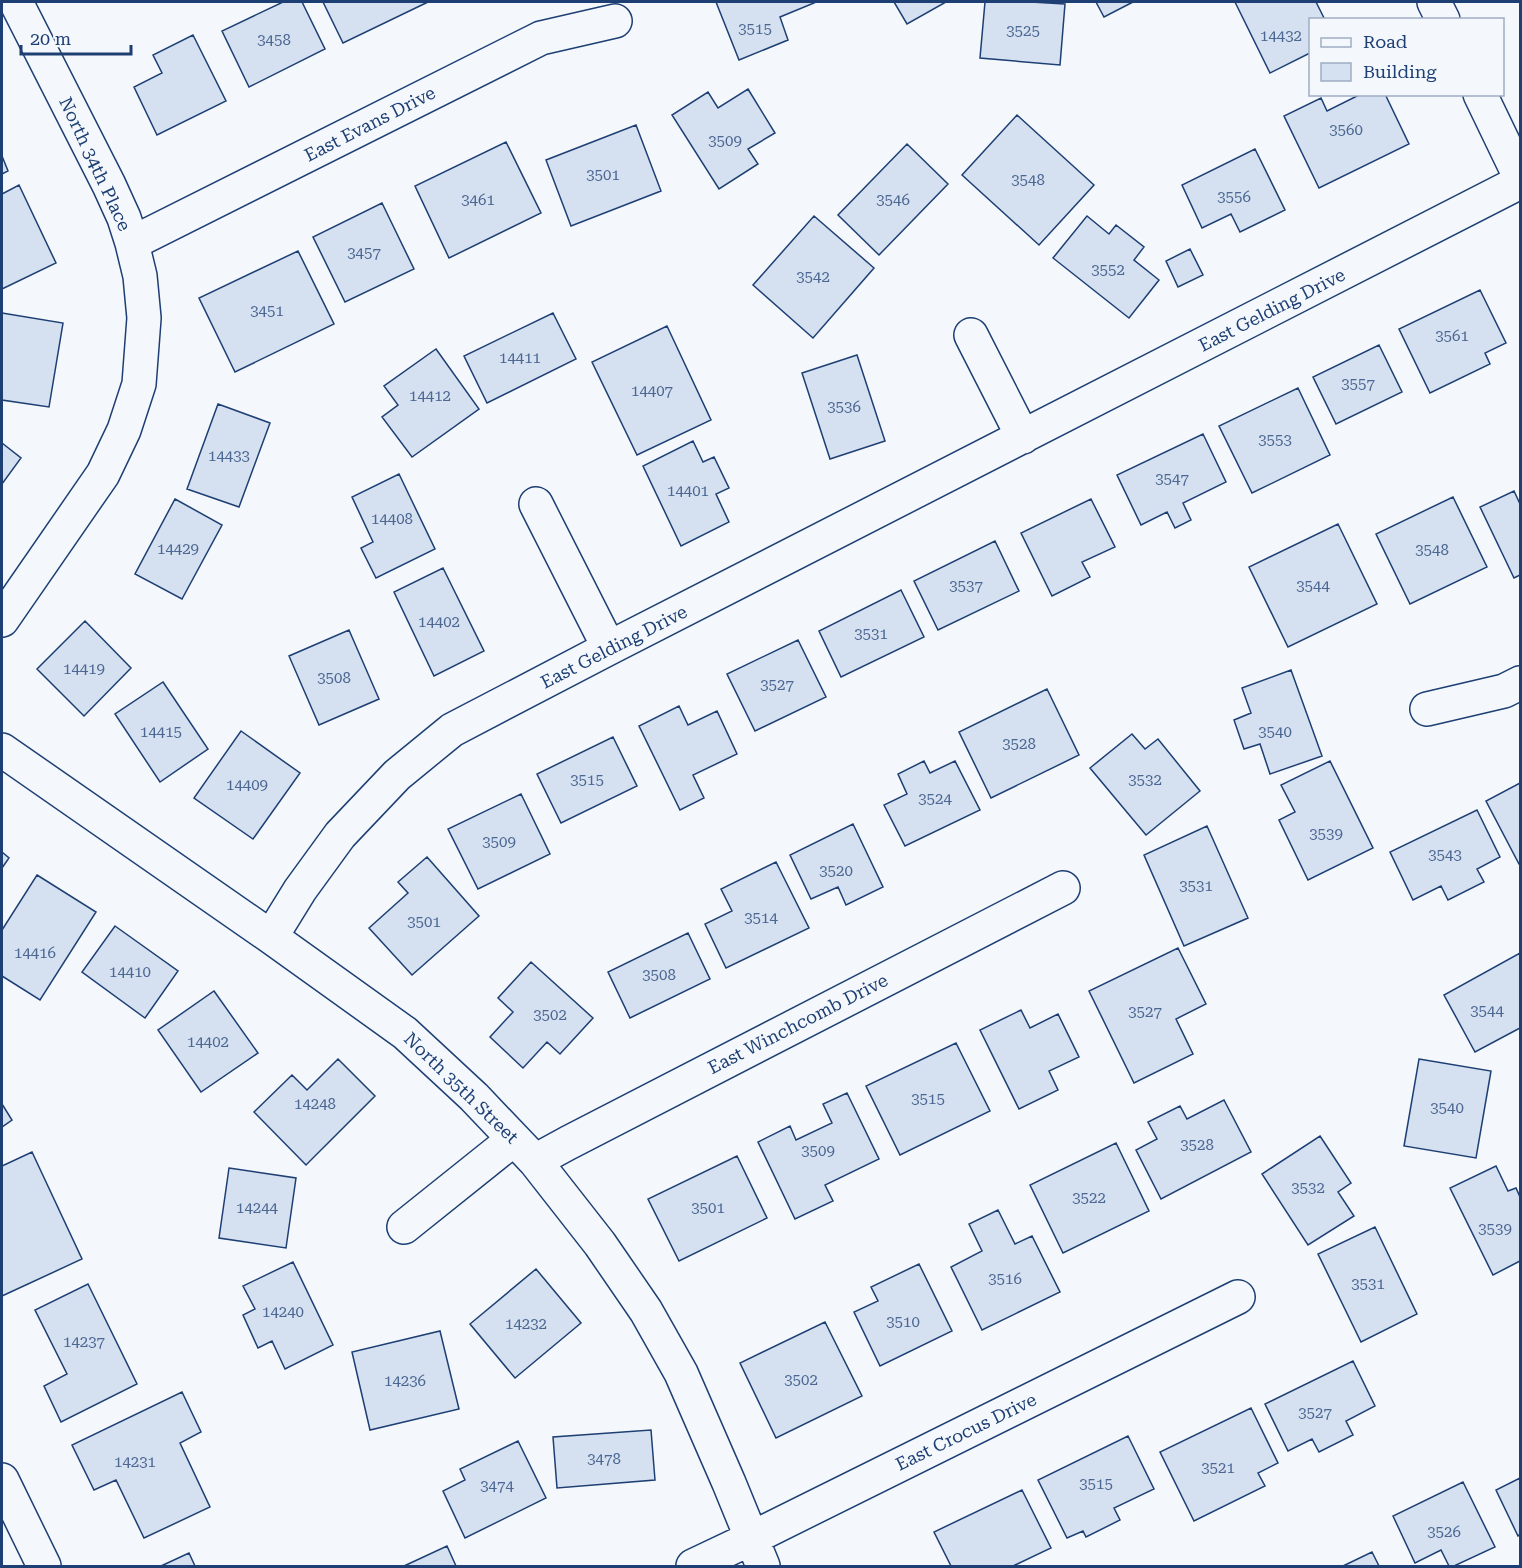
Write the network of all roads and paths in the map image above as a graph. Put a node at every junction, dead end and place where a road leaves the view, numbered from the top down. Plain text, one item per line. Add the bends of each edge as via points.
1 (16, 2) edge
2 (1434, 2) edge
3 (1442, 18) edge
4 (615, 21) dead end
5 (1481, 96) edge
6 (1521, 177) edge
7 (1521, 182) edge
8 (132, 243) junction
9 (971, 335) dead end
10 (1023, 437) junction
11 (537, 504) dead end
12 (2, 620) edge
13 (609, 648) junction
14 (1521, 683) edge
15 (1427, 709) dead end
16 (2, 750) edge
17 (1063, 888) dead end
18 (271, 937) junction
19 (525, 1150) junction
20 (404, 1227) dead end
21 (1238, 1297) dead end
22 (2, 1480) edge
23 (757, 1552) edge
24 (44, 1566) edge
25 (693, 1566) edge

1 - 8 street, North 34th Place via 109,185
2 - 3 street
4 - 8 street, East Evans Drive via 541,38
5 - 6 street
7 - 10 street, East Gelding Drive
8 - 12 street, North 34th Place via 144,318 139,384 124,430 103,474
9 - 10 street
10 - 13 street, East Gelding Drive
11 - 13 street
13 - 18 street, East Gelding Drive via 452,730 397,775 340,835
14 - 15 street via 1504,691
16 - 18 street, North 35th Street
17 - 19 street, East Winchcomb Drive via 568,1143
18 - 19 street, North 35th Street via 405,1033
19 - 20 street, East Winchcomb Drive
19 - 23 street, North 35th Street via 600,1244 646,1311 681,1373
21 - 23 street, East Crocus Drive
22 - 24 street
23 - 25 street, East Crocus Drive

